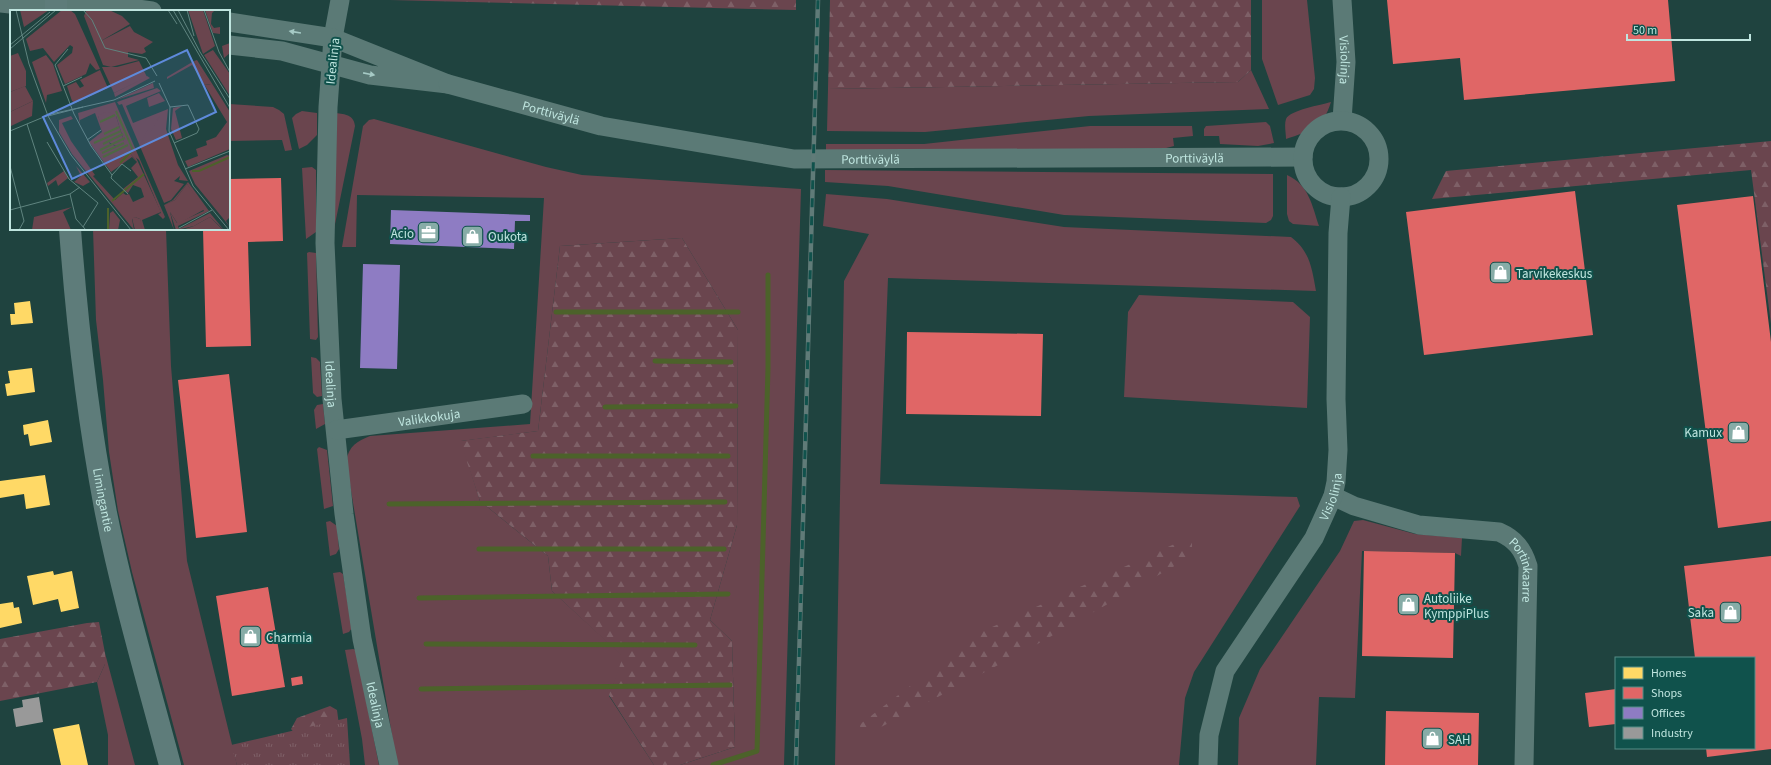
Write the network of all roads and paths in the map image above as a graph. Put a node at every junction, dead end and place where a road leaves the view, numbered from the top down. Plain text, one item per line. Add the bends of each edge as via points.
1 (340, 0) edge
2 (1342, 0) edge
3 (0, 3) edge
4 (57, 8) edge
5 (145, 10) edge
6 (230, 22) edge
7 (334, 38) junction
8 (230, 45) edge
9 (331, 64) junction
10 (448, 84) junction
11 (1342, 120) junction
12 (1303, 157) junction
13 (1341, 197) junction
14 (70, 230) edge
15 (523, 404) dead end
16 (336, 430) junction
17 (1333, 496) junction
18 (170, 765) edge
19 (389, 765) edge
20 (1208, 765) edge
21 (1524, 765) edge

1 - 7 street, Idealinja
2 - 11 street, Visiolinja via 1346,62
3 - 4 street
4 - 5 street via 89,2
7 -> 6 street, Porttiväylä
7 - 9 street, Idealinja
7 - 10 street, Porttiväylä
8 - 9 street, Porttiväylä via 282,51
9 -> 10 street, Porttiväylä via 370,75
9 - 16 street, Idealinja via 325,243 332,399
10 - 12 street, Porttiväylä via 601,126 794,159
11 - 12 street via 1323,125 1315,131 1308,138
11 - 13 street via 1352,122 1369,132 1378,149 1379,159 1378,169 1368,186 1360,192
12 - 13 street via 1307,177 1313,185 1321,191
13 - 17 street, Visiolinja via 1338,233 1336,400 1338,450
14 - 18 main road, Limingantie via 77,321 106,513 119,573
15 - 16 street, Valikkokuja
16 - 19 street, Idealinja via 344,514 362,639
17 - 20 street, Visiolinja via 1314,538 1225,670 1209,735
17 - 21 street, Portinkaarre via 1354,506 1419,526 1499,532 1518,545 1528,566

